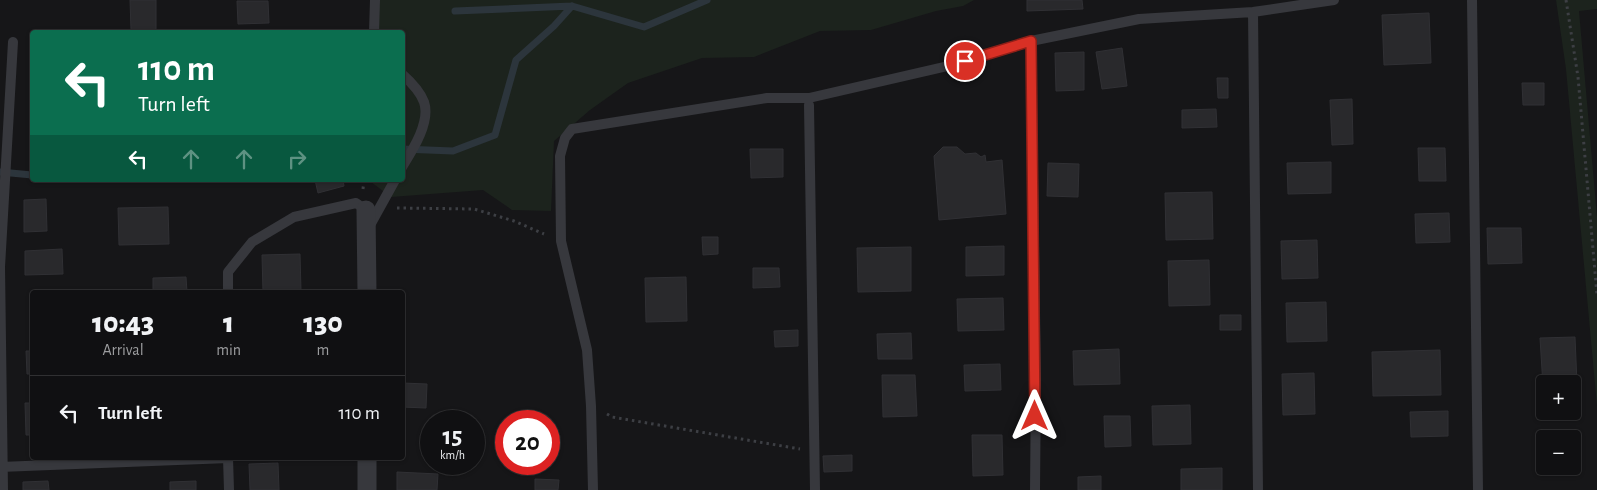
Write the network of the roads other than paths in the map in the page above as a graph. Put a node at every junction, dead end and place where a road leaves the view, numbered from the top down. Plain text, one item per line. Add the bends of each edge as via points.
1 (375, 0) edge
2 (1334, 0) edge
3 (1472, 0) edge
4 (1253, 12) junction
5 (374, 30) edge
6 (1031, 41) junction
7 (13, 42) dead end
8 (405, 77) edge
9 (809, 105) dead end
10 (405, 162) edge
11 (393, 182) edge
12 (373, 209) junction
13 (228, 290) edge
14 (367, 290) edge
15 (171, 460) edge
16 (228, 460) edge
17 (367, 460) edge
18 (1, 466) edge
19 (3, 490) edge
20 (229, 490) edge
21 (367, 490) edge
22 (593, 490) edge
23 (815, 490) edge
24 (1035, 490) edge
25 (1258, 490) edge
26 (1478, 490) edge

1 - 5 lane
2 - 4 lane
3 - 26 lane
4 - 6 lane via 1139,19
4 - 25 lane
6 - 22 lane via 948,66 809,98 767,98 572,129 564,138 560,156 561,242 587,350
6 - 24 lane
7 - 18 lane via 0,267
8 - 10 lane via 420,92 425,103 420,136
9 - 23 lane
11 - 12 lane
12 - 13 lane via 356,203 294,217 285,222 252,242 228,272
12 - 14 street via 368,230
15 - 18 lane
16 - 20 lane
17 - 21 street
18 - 19 lane

